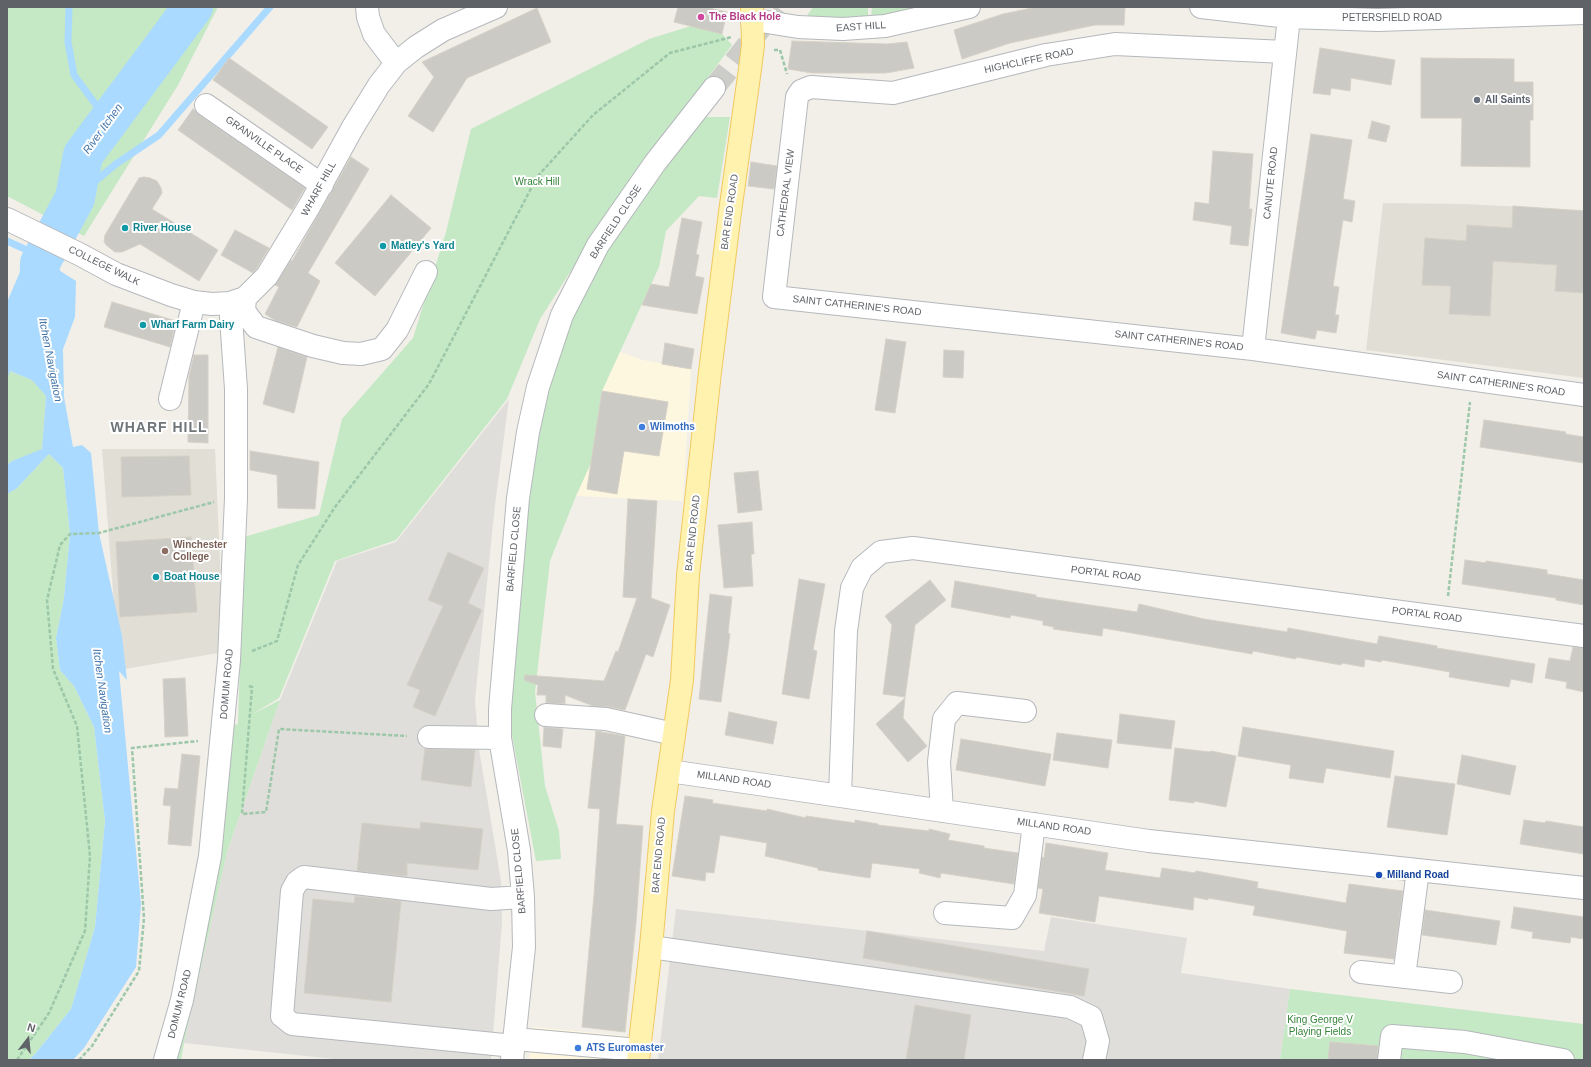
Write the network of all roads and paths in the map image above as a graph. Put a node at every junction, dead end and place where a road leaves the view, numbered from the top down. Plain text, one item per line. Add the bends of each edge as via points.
1 (367, 7) edge
2 (496, 7) edge
3 (969, 7) edge
4 (1202, 7) edge
5 (1584, 13) edge
6 (752, 15) edge
7 (1289, 17) junction
8 (768, 50) dead end
9 (1285, 52) junction
10 (396, 63) junction
11 (787, 74) dead end
12 (714, 88) tunnel mouth
13 (801, 91) joint
14 (206, 105) dead end
15 (322, 185) junction
16 (14, 223) edge
17 (426, 272) dead end
18 (774, 297) joint
19 (237, 300) junction
20 (194, 302) junction
21 (1254, 349) junction
22 (1472, 380) junction
23 (1584, 396) edge
24 (170, 399) dead end
25 (236, 498) junction
26 (1445, 618) junction
27 (1584, 636) edge
28 (229, 660) junction
29 (227, 681) junction
30 (1025, 711) dead end
31 (546, 715) dead end
32 (674, 734) junction
33 (429, 737) joint
34 (500, 738) junction
35 (202, 740) dead end
36 (669, 771) junction
37 (840, 795) junction
38 (942, 811) junction
39 (1034, 824) junction
40 (1418, 870) junction
41 (1584, 888) edge
42 (523, 898) junction
43 (945, 913) dead end
44 (651, 947) junction
45 (1360, 972) dead end
46 (1404, 977) junction
47 (1451, 982) dead end
48 (514, 1048) edge
49 (639, 1055) edge
50 (17, 1060) edge
51 (79, 1060) edge
52 (165, 1060) edge
53 (1094, 1060) edge
54 (1389, 1060) edge
55 (1563, 1060) edge

1 - 10 street via 374,34
2 - 10 street, WHARF HILL via 443,30
3 - 6 street, EAST HILL via 885,26 843,29 798,27 761,21
4 - 7 street, PETERSFIELD ROAD
5 - 7 street, PETERSFIELD ROAD via 1378,20
6 - 28 path via 670,53 593,115 537,177 429,384 335,507 298,565 277,641
6 - 32 main road, BAR END ROAD via 750,69 710,372 688,575 682,680
7 - 9 street, CANUTE ROAD
8 - 11 path via 780,50
9 - 13 street, HIGHCLIFFE ROAD via 1115,44 1046,55 893,93 811,87
9 - 21 street, CANUTE ROAD
10 - 15 street, WHARF HILL via 367,103
12 - 34 street, BARFIELD CLOSE via 655,163 598,245 562,315 549,351 528,432 518,498 500,709
13 - 18 street, CATHEDRAL VIEW via 797,97
14 - 15 street, GRANVILLE PLACE
15 - 19 street, WHARF HILL via 267,276
16 - 20 street, COLLEGE WALK via 116,274
17 - 19 street via 397,330 382,349 361,354 313,346 256,327
18 - 21 street, SAINT CATHERINE'S ROAD
19 - 20 street, COLLEGE WALK via 212,304
19 - 25 street, DOMUM ROAD
20 - 24 street
21 - 22 street, SAINT CATHERINE'S ROAD
22 - 23 street, SAINT CATHERINE'S ROAD
22 - 26 path
25 - 28 street, DOMUM ROAD
25 - 50 path via 99,533 70,534 60,545 48,600 53,669 77,726 90,856 85,931 49,1012
26 - 27 street, PORTAL ROAD
26 - 37 street, PORTAL ROAD via 913,548 881,552 862,568 852,588 846,631
28 - 29 street, DOMUM ROAD
29 - 33 path via 252,687 242,814 266,812 279,729
29 - 52 street, DOMUM ROAD via 210,856 182,1000
30 - 38 street via 957,703 944,719 939,762
31 - 32 street via 606,720
32 - 36 main road, BAR END ROAD
33 - 34 street
34 - 42 street, BARFIELD CLOSE via 519,850
35 - 51 path via 132,748 144,918 139,971 92,1046
36 - 37 street, MILLAND ROAD
36 - 44 main road, BAR END ROAD
37 - 38 street, MILLAND ROAD
38 - 39 street, MILLAND ROAD
39 - 40 street, MILLAND ROAD via 1148,841
39 - 43 street via 1025,895 1012,918
40 - 41 street, MILLAND ROAD
40 - 46 street
42 - 48 street, BARFIELD CLOSE via 524,947
42 - 48 street via 491,899 304,877 297,882 292,891 282,1016 292,1024
44 - 49 main road, BAR END ROAD
44 - 53 street via 1070,1007 1091,1017 1098,1041
45 - 46 street
46 - 47 street
48 - 49 street
54 - 55 street via 1392,1036 1465,1042

